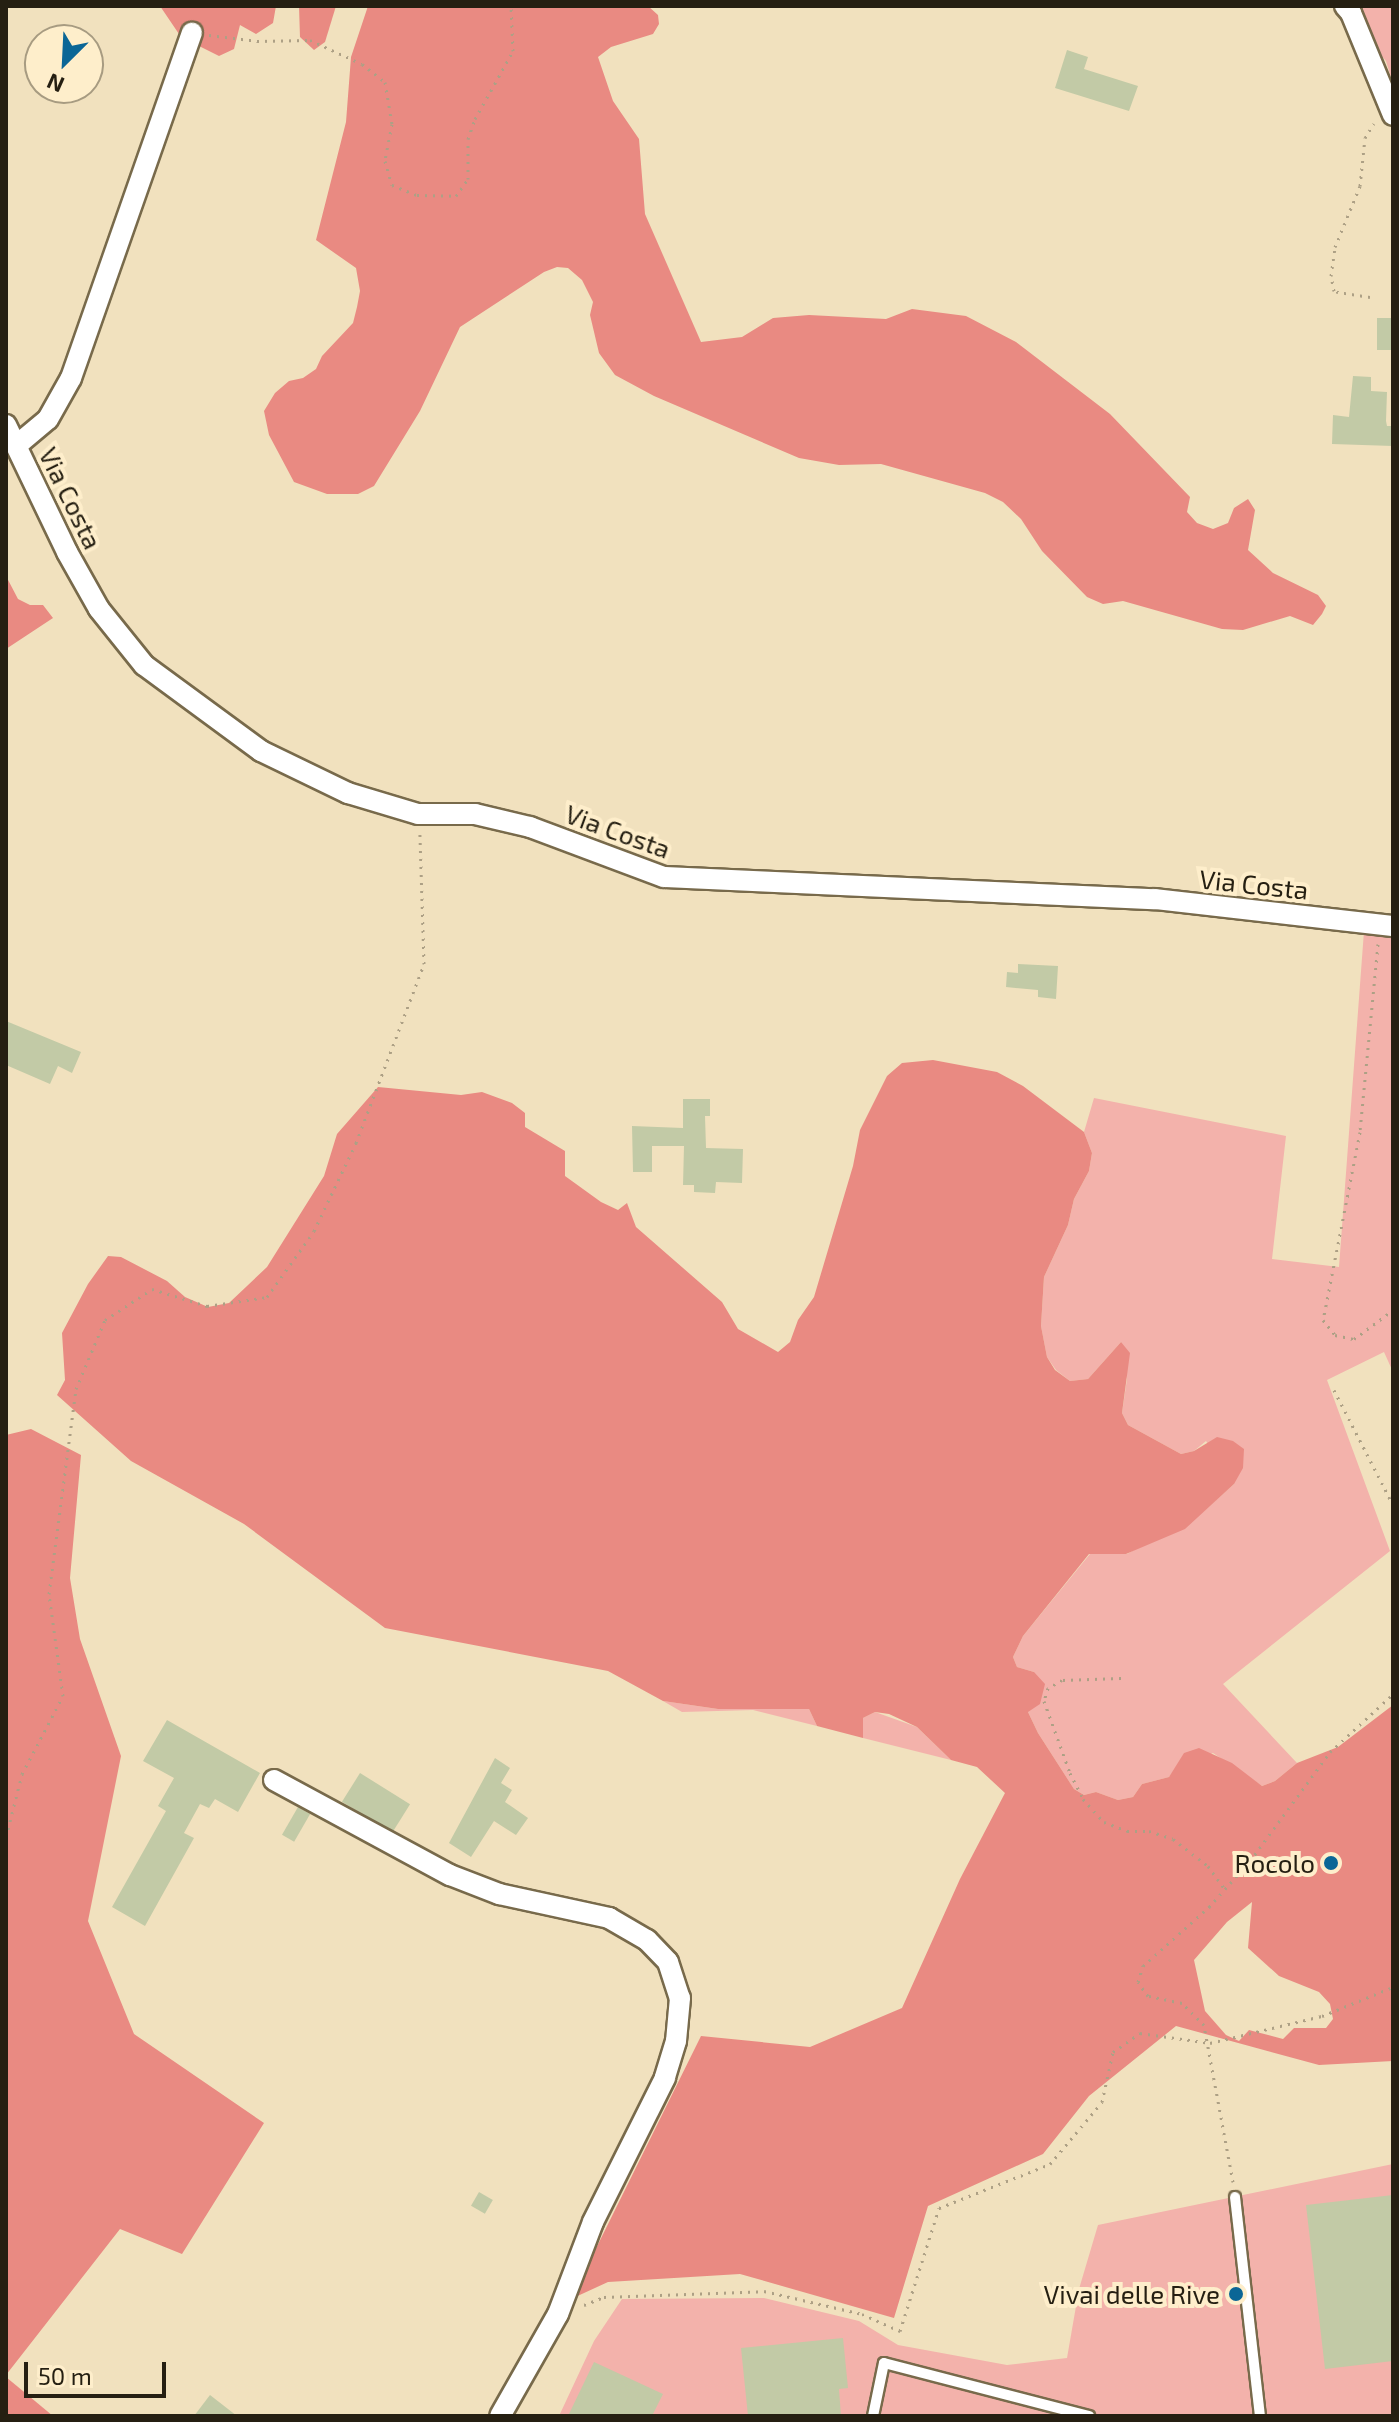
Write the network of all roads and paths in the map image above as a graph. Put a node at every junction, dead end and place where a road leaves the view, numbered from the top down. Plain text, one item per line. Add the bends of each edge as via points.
1 (511, 6) edge
2 (1345, 6) edge
3 (192, 33) joint
4 (1389, 117) edge
5 (1370, 297) dead end
6 (6, 425) edge
7 (17, 445) junction
8 (418, 814) junction
9 (1387, 925) edge
10 (1393, 1310) edge
11 (1334, 1390) dead end
12 (1393, 1505) edge
13 (1121, 1678) dead end
14 (1393, 1694) edge
15 (274, 1780) dead end
16 (6, 1837) edge
17 (1225, 1889) junction
18 (1393, 1987) edge
19 (1210, 2043) junction
20 (1235, 2197) joint
21 (558, 2314) junction
22 (6, 2409) edge
23 (14, 2416) edge
24 (500, 2416) edge
25 (873, 2416) edge
26 (1089, 2416) edge
27 (1260, 2416) edge

1 - 3 path via 513,51 475,119 468,139 468,179 456,196 417,195 392,185 385,161 392,124 385,82 362,64 310,40 257,41
2 - 4 street
3 - 7 street via 71,378 48,419
4 - 5 path via 1374,123 1365,138 1360,186 1335,247 1331,276 1334,291
6 - 7 street, Via Costa
7 - 8 street, Via Costa via 99,609 144,665 261,751 348,793
8 - 9 street, Via Costa via 475,814 530,827 664,877 1155,899
8 - 16 path via 424,964 356,1143 314,1231 267,1297 207,1306 152,1289 105,1320 76,1389 49,1594 63,1696 22,1774
9 - 10 path via 1360,1132 1323,1320 1335,1335 1354,1339
11 - 12 path
13 - 17 path via 1062,1680 1048,1688 1044,1701 1070,1773 1083,1799 1104,1822 1173,1839 1208,1866
14 - 17 path via 1330,1752
15 - 21 street via 450,1875 499,1894 609,1918 647,1940 668,1962 680,1998 665,2078 593,2222
17 - 19 path via 1143,1966 1138,1982 1148,1996 1182,2003 1204,2025
18 - 19 path via 1322,2016
19 - 20 path
19 - 21 path via 1140,2033 1113,2052 1102,2102 1050,2164 939,2208 900,2331 862,2314 764,2291 604,2297
20 - 27 lane
21 - 24 street
22 - 23 path
25 - 26 lane via 884,2363

